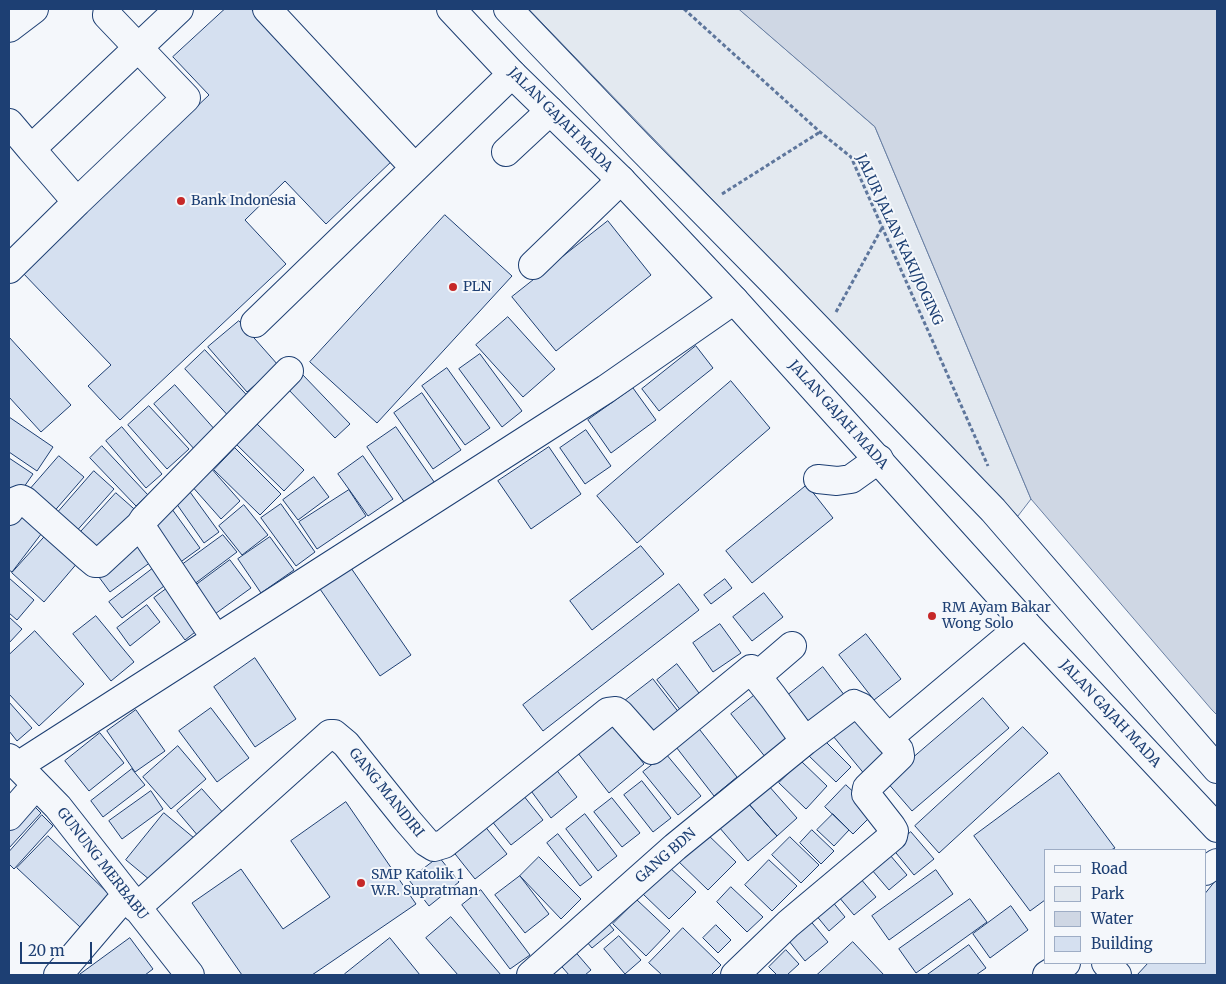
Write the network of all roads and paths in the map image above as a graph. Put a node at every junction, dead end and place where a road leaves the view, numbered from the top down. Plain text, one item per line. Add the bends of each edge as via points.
1 (34, 9) edge
2 (108, 9) edge
3 (179, 9) edge
4 (267, 9) edge
5 (451, 9) edge
6 (508, 9) edge
7 (684, 9) edge
8 (9, 28) edge
9 (138, 48) junction
10 (512, 74) junction
11 (550, 111) junction
12 (9, 123) edge
13 (820, 132) junction
14 (31, 149) junction
15 (506, 152) dead end
16 (415, 168) junction
17 (621, 180) junction
18 (77, 202) junction
19 (700, 208) junction
20 (882, 226) junction
21 (533, 265) dead end
22 (9, 270) edge
23 (734, 300) junction
24 (255, 324) dead end
25 (823, 334) junction
26 (289, 371) dead end
27 (879, 460) junction
28 (990, 470) dead end
29 (818, 479) dead end
30 (9, 511) edge
31 (140, 525) junction
32 (1025, 623) junction
33 (216, 638) junction
34 (792, 646) dead end
35 (757, 676) junction
36 (888, 738) junction
37 (804, 741) junction
38 (13, 762) edge
39 (1217, 769) edge
40 (36, 785) junction
41 (9, 816) edge
42 (1217, 828) edge
43 (1217, 863) edge
44 (1206, 870) edge
45 (131, 901) junction
46 (1064, 964) edge
47 (1107, 964) edge
48 (58, 975) edge
49 (190, 975) edge
50 (531, 975) edge
51 (735, 975) edge
52 (1047, 975) edge
53 (1117, 975) edge

1 - 8 main road
2 - 9 main road via 107,16
3 - 9 main road
4 - 16 main road
5 - 10 main road, JALAN GAJAH MADA
6 - 19 main road
7 - 13 path, JALUR JALAN KAKI/JOGING
9 - 14 main road
9 - 18 main road via 186,98
10 - 11 main road, JALAN GAJAH MADA
10 - 16 main road
11 - 15 main road
11 - 17 main road, JALAN GAJAH MADA
12 - 14 main road
13 - 19 path
13 - 20 path, JALUR JALAN KAKI/JOGING via 851,158
14 - 18 main road
16 - 24 main road
17 - 21 main road
17 - 23 main road, JALAN GAJAH MADA
18 - 22 main road
19 - 25 main road
20 - 25 path
20 - 28 path, JALUR JALAN KAKI/JOGING
23 - 27 main road, JALAN GAJAH MADA
23 - 33 main road via 606,389
25 - 39 main road via 993,510
26 - 31 main road
27 - 29 main road via 850,479
27 - 32 main road, JALAN GAJAH MADA
30 - 31 main road via 17,500 25,501 95,563 99,563
31 - 33 main road
32 - 36 main road
32 - 42 main road, JALAN GAJAH MADA
33 - 38 main road
34 - 35 main road
35 - 37 main road
35 - 45 main road, GANG MANDIRI via 751,669 652,750 616,711 608,712 444,844 434,848 407,820 346,744 330,734
36 - 37 main road, GANG BDN via 861,707 854,704
36 - 51 main road via 900,756 867,788 866,794 891,826 893,836 788,924
37 - 50 main road, GANG BDN via 675,847
38 - 40 main road, GUNUNG MERBABU
40 - 41 main road
40 - 45 main road, GUNUNG MERBABU via 58,807
43 - 44 main road
45 - 48 main road
45 - 49 main road, GUNUNG MERBABU
46 - 52 main road
47 - 53 main road

